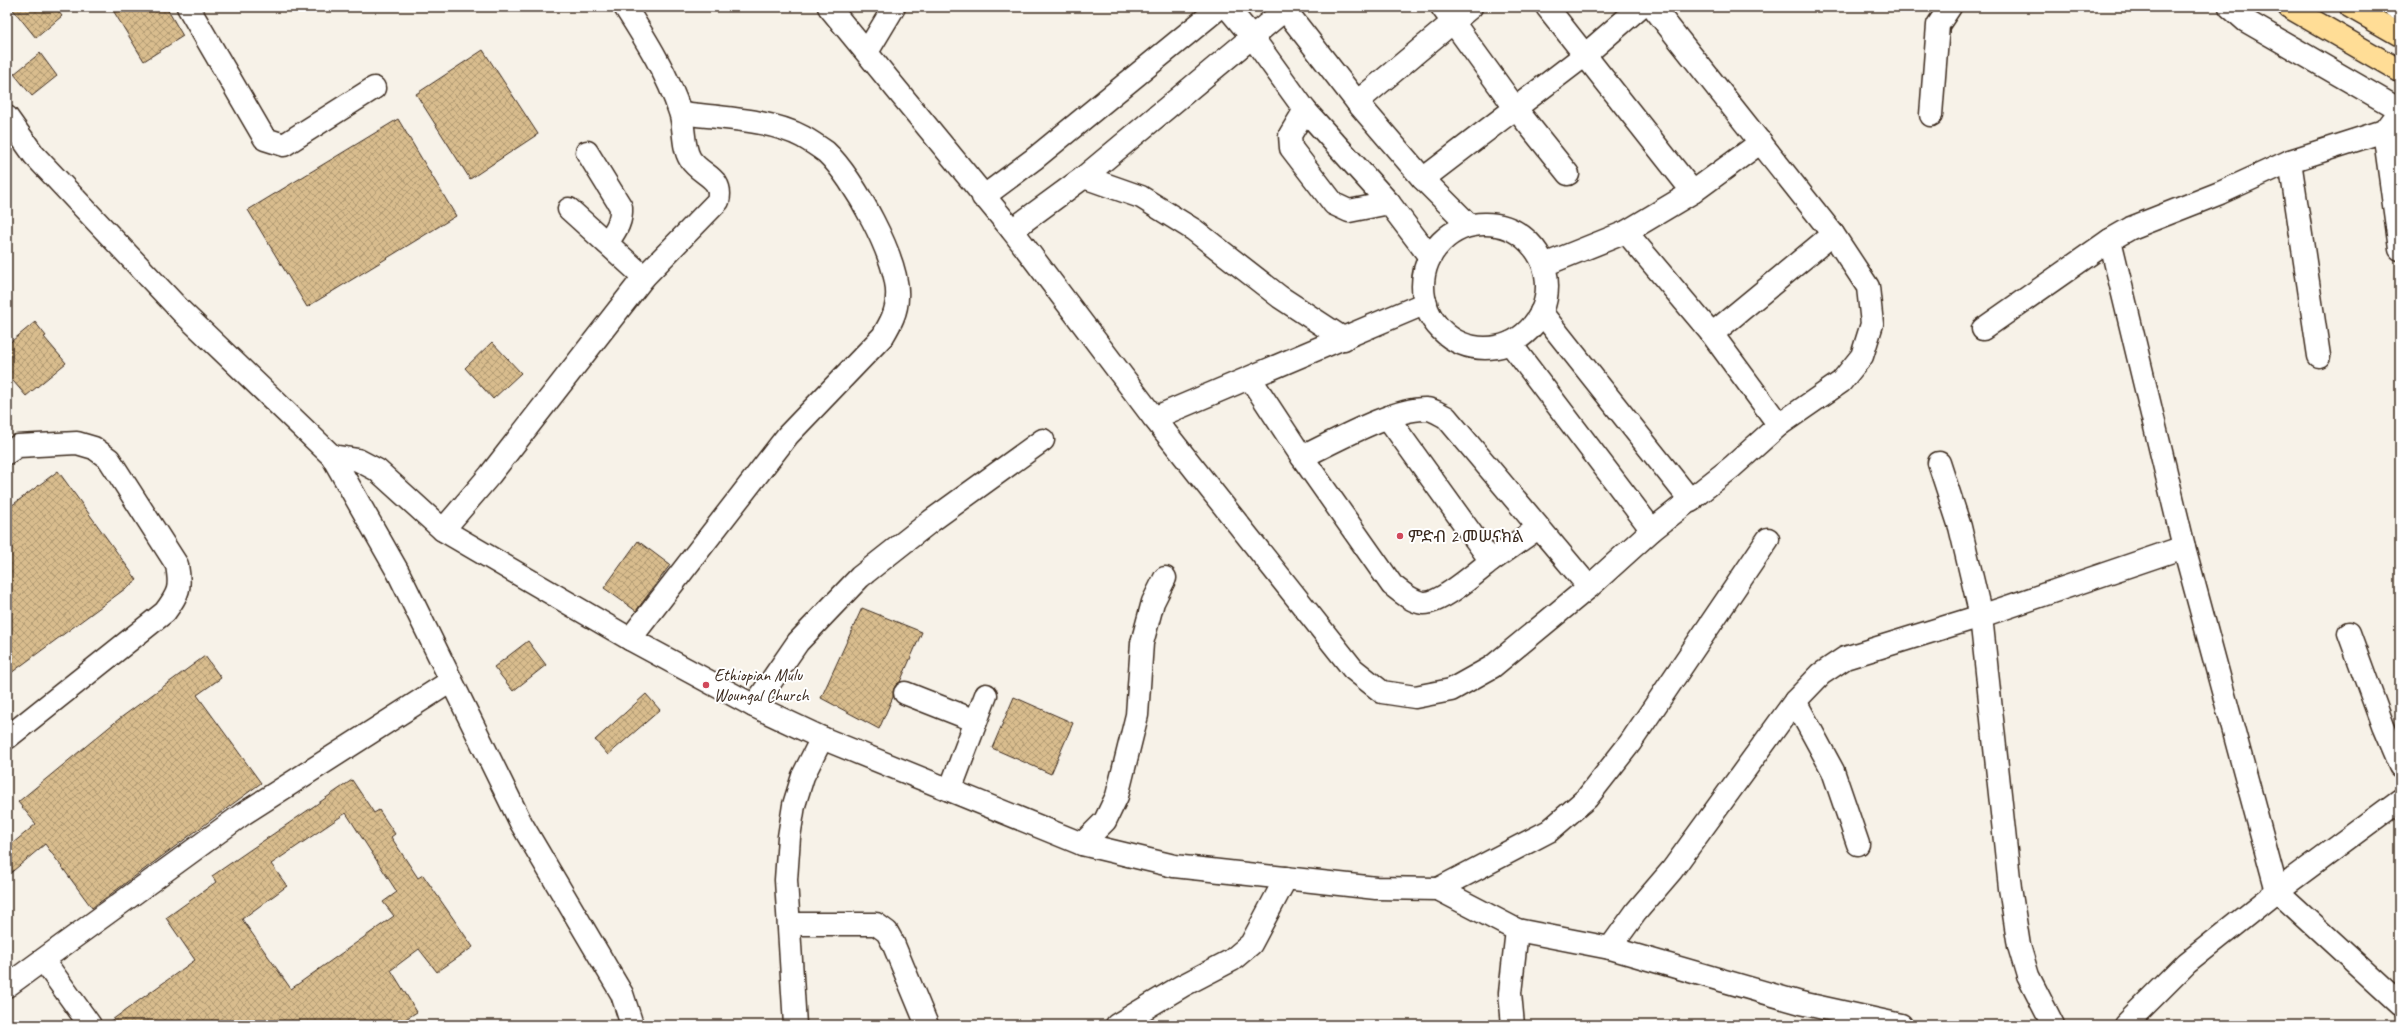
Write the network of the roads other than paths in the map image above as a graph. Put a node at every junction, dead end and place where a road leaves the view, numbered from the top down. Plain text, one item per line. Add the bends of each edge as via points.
1 (188, 7) edge
2 (625, 7) edge
3 (829, 7) edge
4 (894, 7) edge
5 (1220, 7) edge
6 (1226, 7) edge
7 (1471, 7) edge
8 (1547, 7) edge
9 (1640, 7) edge
10 (1653, 7) edge
11 (1950, 7) edge
12 (2230, 7) edge
13 (2289, 7) edge
14 (2351, 7) edge
15 (2395, 7) edge
16 (1285, 8) edge
17 (2400, 10) edge
18 (1448, 14) edge
19 (2400, 35) edge
20 (1253, 38) junction
21 (867, 52) junction
22 (1585, 55) junction
23 (2400, 71) edge
24 (374, 88) dead end
25 (1357, 102) junction
26 (1516, 109) junction
27 (1306, 110) junction
28 (2400, 110) edge
29 (681, 113) junction
30 (1931, 115) dead end
31 (7, 117) edge
32 (2384, 131) junction
33 (1760, 142) junction
34 (587, 152) dead end
35 (2290, 161) junction
36 (1568, 174) dead end
37 (1084, 177) junction
38 (1423, 179) junction
39 (1693, 192) junction
40 (983, 197) junction
41 (1389, 203) junction
42 (569, 209) dead end
43 (1469, 225) junction
44 (1012, 230) junction
45 (1626, 232) junction
46 (1833, 234) junction
47 (2110, 240) junction
48 (607, 243) junction
49 (2400, 249) edge
50 (1430, 257) junction
51 (1544, 265) junction
52 (644, 277) junction
53 (1426, 303) junction
54 (1541, 312) junction
55 (1983, 329) dead end
56 (1712, 334) junction
57 (1344, 339) junction
58 (1510, 343) junction
59 (2319, 356) dead end
60 (1250, 378) junction
61 (1154, 418) junction
62 (1388, 418) junction
63 (1779, 425) junction
64 (1043, 440) dead end
65 (11, 444) edge
66 (332, 456) junction
67 (1302, 457) junction
68 (1939, 463) dead end
69 (1691, 501) junction
70 (1538, 528) junction
71 (443, 530) junction
72 (1652, 530) junction
73 (1768, 539) dead end
74 (2184, 547) junction
75 (1491, 561) junction
76 (1165, 578) dead end
77 (1589, 587) junction
78 (1981, 616) junction
79 (2349, 633) dead end
80 (630, 639) junction
81 (451, 681) junction
82 (905, 693) dead end
83 (986, 695) dead end
84 (1795, 701) junction
85 (754, 706) junction
86 (976, 721) junction
87 (7, 738) edge
88 (822, 738) junction
89 (2400, 766) edge
90 (950, 790) junction
91 (2400, 800) edge
92 (1082, 844) junction
93 (1858, 844) dead end
94 (1286, 878) junction
95 (1438, 889) junction
96 (2277, 891) junction
97 (790, 924) junction
98 (1517, 930) junction
99 (1610, 948) junction
100 (44, 960) junction
101 (7, 986) edge
102 (2400, 1004) edge
103 (90, 1025) edge
104 (632, 1025) edge
105 (795, 1025) edge
106 (927, 1025) edge
107 (1117, 1025) edge
108 (1512, 1025) edge
109 (1901, 1025) edge
110 (2053, 1025) edge
111 (2125, 1025) edge

1 - 24 street via 265,139 272,143 284,145
2 - 29 street via 669,83
3 - 21 street
4 - 21 street
5 - 40 street via 1034,159
6 - 20 street
7 - 18 street
8 - 22 street
9 - 22 street
10 - 33 street
11 - 30 street via 1938,25
12 - 28 street via 2246,20
13 - 23 highway
14 - 19 highway
15 - 17 street
16 - 20 street
16 - 25 street
18 - 25 street
18 - 26 street
20 - 27 street
20 - 37 street
21 - 40 street
22 - 26 street
22 - 39 street
25 - 38 street
26 - 36 street
26 - 38 street
27 - 41 street
27 - 41 street via 1290,135 1291,148 1334,204 1349,211
28 - 32 street
29 - 52 street via 690,159 717,184 720,193 718,201 709,211
29 - 80 street via 767,125 801,136 826,152 853,188 877,228 892,264 898,296 894,317 883,336 788,435
31 - 66 street via 34,155 181,311
32 - 35 street
32 - 49 street
33 - 39 street
33 - 46 street
34 - 48 street via 621,207 622,217
35 - 47 street via 2220,193 2130,228
35 - 59 street
37 - 44 street
37 - 57 street via 1141,197 1194,230 1280,297
38 - 43 street
39 - 45 street
40 - 44 street
41 - 50 street
42 - 48 street
43 - 50 street via 1446,237
43 - 51 street via 1492,223 1514,230 1532,245
44 - 61 street
45 - 51 street
45 - 56 street
46 - 56 street
46 - 63 street via 1868,287 1872,324 1862,356 1841,382
47 - 55 street
47 - 74 street
48 - 52 street
50 - 53 street via 1424,280
51 - 54 street via 1547,289
52 - 71 street via 490,475
53 - 57 street
53 - 58 street via 1434,322 1450,337 1468,346 1489,348
54 - 58 street via 1528,330
54 - 69 street
56 - 63 street
57 - 60 street
58 - 72 street
60 - 61 street
60 - 67 street
61 - 77 street via 1353,669 1382,692 1415,696 1450,690 1492,667
62 - 67 street
62 - 70 street via 1427,409 1446,417
62 - 75 street
63 - 69 street
64 - 85 street via 931,521 860,577 798,642
65 - 87 street via 77,443 94,448 109,459 177,565 180,582 178,595 164,612
66 - 71 street via 358,460 377,470
66 - 81 street via 398,572
67 - 75 street via 1392,585 1411,599 1425,603 1442,597
68 - 78 street via 1960,527
69 - 72 street
70 - 75 street
70 - 77 street
71 - 80 street
72 - 77 street
73 - 95 street via 1630,743 1587,798 1548,831
74 - 78 street
74 - 96 street
76 - 92 street via 1153,602 1142,643 1137,715 1118,796 1105,821
78 - 84 street via 1845,658 1821,674
78 - 110 street via 2010,888 2019,946 2028,976
79 - 89 street
80 - 85 street
81 - 100 street via 243,814
81 - 104 street via 521,823 622,994
82 - 86 street
83 - 86 street
84 - 93 street via 1833,771
84 - 99 street via 1672,870 1636,912
85 - 88 street
86 - 90 street
88 - 90 street
88 - 97 street via 803,776 794,805 786,880
90 - 92 street
91 - 96 street
92 - 94 street via 1174,866
94 - 95 street via 1376,888
94 - 107 street via 1251,944 1232,960
95 - 98 street
96 - 102 street
96 - 111 street via 2188,963
97 - 105 street
97 - 106 street via 876,924 887,932
98 - 99 street
98 - 108 street via 1510,993
99 - 109 street via 1801,1003
100 - 101 street
100 - 103 street

